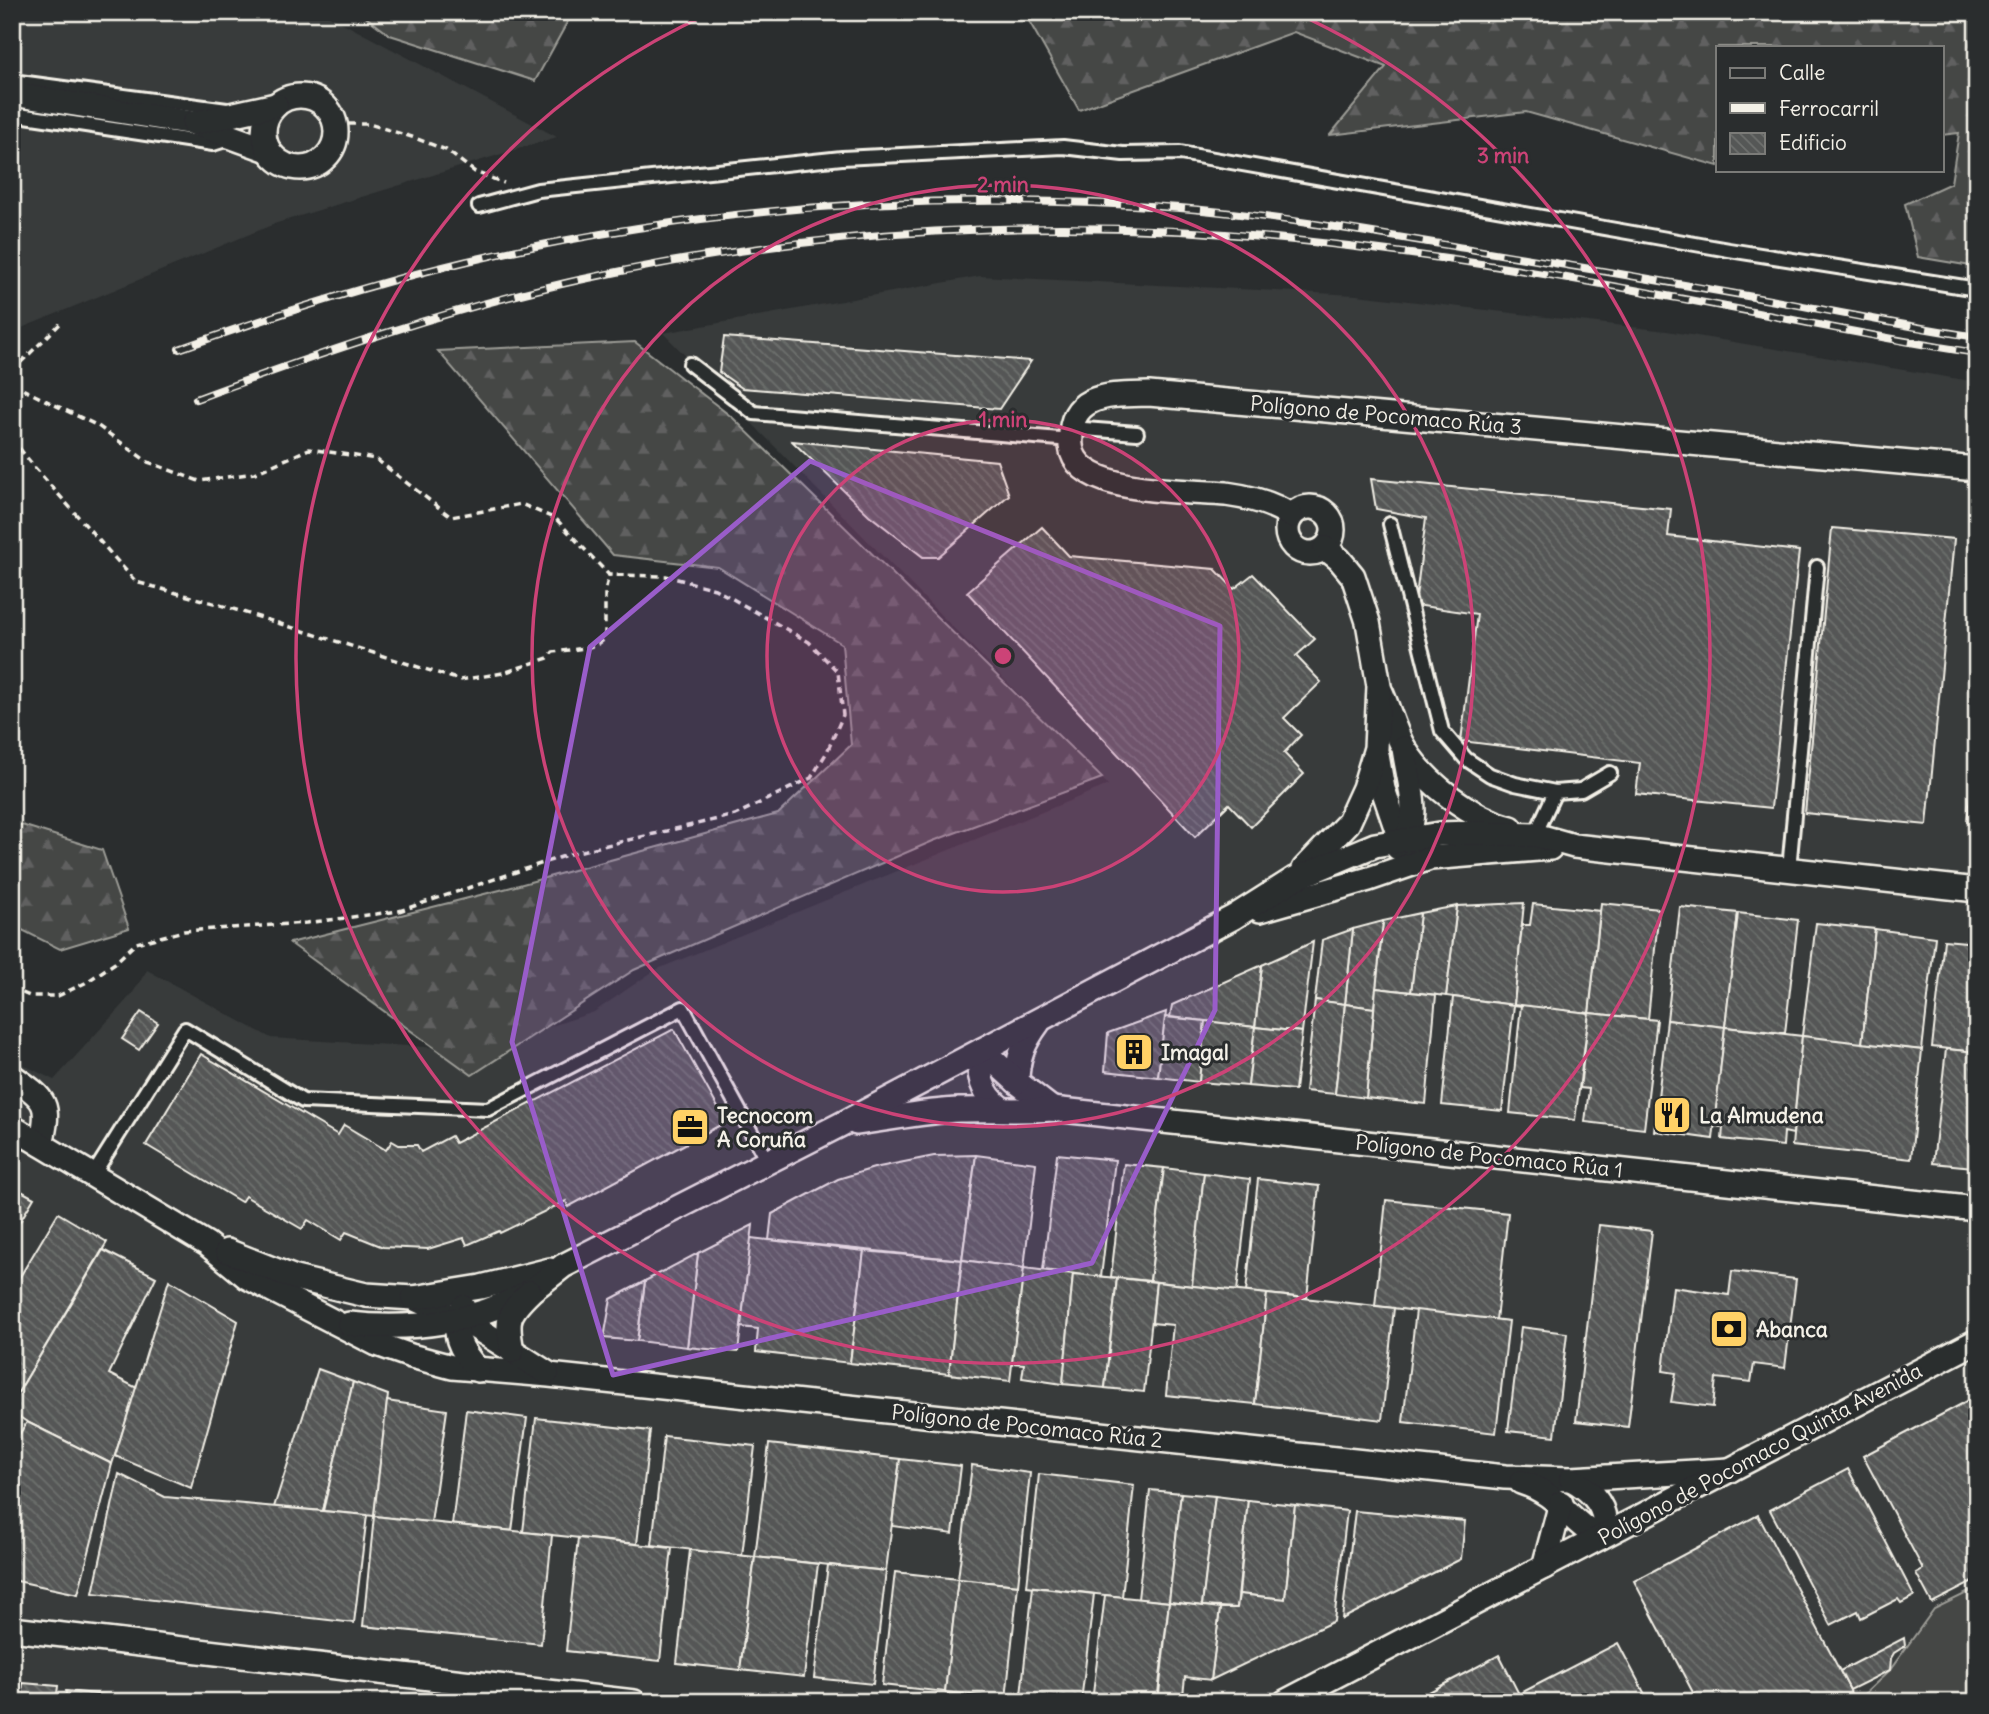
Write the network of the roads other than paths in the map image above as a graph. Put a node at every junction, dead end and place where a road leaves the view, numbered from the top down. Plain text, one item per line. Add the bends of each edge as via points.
1 (12, 81) edge
2 (12, 94) edge
3 (276, 105) junction
4 (241, 113) junction
5 (12, 114) edge
6 (193, 123) junction
7 (234, 138) junction
8 (268, 150) junction
9 (479, 206) dead end
10 (1977, 289) edge
11 (690, 364) dead end
12 (1137, 433) dead end
13 (1071, 434) junction
14 (1977, 469) edge
15 (1291, 516) junction
16 (1390, 524) dead end
17 (1325, 548) junction
18 (1817, 567) dead end
19 (1379, 686) junction
20 (1376, 748) junction
21 (1404, 748) junction
22 (1610, 773) dead end
23 (1555, 792) junction
24 (1535, 835) junction
25 (1407, 838) junction
26 (1574, 846) junction
27 (1430, 858) junction
28 (1789, 869) junction
29 (1301, 887) junction
30 (1977, 890) edge
31 (1040, 1020) junction
32 (982, 1050) junction
33 (12, 1076) edge
34 (1017, 1082) junction
35 (1002, 1109) junction
36 (1052, 1109) junction
37 (840, 1125) junction
38 (12, 1127) edge
39 (41, 1144) junction
40 (766, 1161) junction
41 (93, 1175) junction
42 (1977, 1209) edge
43 (207, 1244) junction
44 (563, 1266) junction
45 (481, 1287) junction
46 (532, 1290) junction
47 (413, 1298) junction
48 (458, 1319) junction
49 (335, 1322) junction
50 (1977, 1341) edge
51 (512, 1351) junction
52 (478, 1370) junction
53 (549, 1375) junction
54 (1730, 1470) junction
55 (1505, 1477) junction
56 (1572, 1479) junction
57 (1561, 1503) junction
58 (1599, 1538) junction
59 (1544, 1567) junction
60 (12, 1629) edge
61 (634, 1702) edge
62 (1285, 1702) edge

1 - 4 lane
2 - 6 street
3 - 4 street
3 - 8 street via 264,132
3 - 8 street via 292,97 317,100 336,124 334,145 318,164 303,168 290,167
4 - 6 street
5 - 7 lane via 213,144
6 - 7 street
7 - 8 street
9 - 10 lane via 529,192 842,158 1063,147 1123,154 1180,153
11 - 13 lane via 754,413
12 - 13 lane
13 - 14 street, Polígono de Pocomaco Rúa 3 via 1082,406 1104,395 1149,394
13 - 15 street via 1072,451 1098,479 1228,495 1266,503
15 - 17 street via 1289,540 1296,550 1309,554
15 - 17 street via 1302,508 1327,514 1333,526
16 - 23 lane via 1442,731 1466,759 1490,775
17 - 19 street via 1353,576 1368,622
18 - 28 lane
19 - 20 street
19 - 21 street
20 - 25 street via 1382,789 1397,830
20 - 29 street via 1348,823
21 - 24 street via 1460,804 1495,824
21 - 25 street via 1413,801
22 - 23 lane via 1581,790
23 - 24 lane
24 - 25 street
24 - 26 street
25 - 27 street
25 - 29 street via 1391,854
26 - 27 street
26 - 28 street
27 - 29 street via 1369,879
28 - 30 street
29 - 31 street via 1234,917
31 - 32 street
31 - 34 street via 1025,1040
32 - 34 street
32 - 35 street via 982,1085
32 - 37 street
33 - 39 street via 43,1102 47,1117
34 - 36 street
35 - 36 street, Polígono de Pocomaco Rúa 1
35 - 37 street, Polígono de Pocomaco Rúa 1 via 912,1113
36 - 42 street, Polígono de Pocomaco Rúa 1
37 - 40 street
38 - 39 street
39 - 41 street
40 - 41 lane via 683,1008 488,1109 303,1101 185,1029
40 - 44 street
41 - 43 street
43 - 47 street via 295,1278 366,1295
43 - 49 street, Polígono de Pocomaco Rúa 2 via 247,1277
44 - 45 street
44 - 46 street
45 - 47 street
45 - 48 street
46 - 48 street
46 - 51 street via 515,1307 507,1326
47 - 48 street, Polígono de Pocomaco Rúa 2
48 - 49 street via 407,1327
48 - 51 street, Polígono de Pocomaco Rúa 2
48 - 52 street via 457,1343
49 - 52 street, Polígono de Pocomaco Rúa 2 via 411,1356
50 - 54 street, Polígono de Pocomaco Quinta Avenida
51 - 53 street, Polígono de Pocomaco Rúa 2
52 - 53 street, Polígono de Pocomaco Rúa 2
53 - 55 street, Polígono de Pocomaco Rúa 2
54 - 56 street, Polígono de Pocomaco Rúa 2
54 - 58 street, Polígono de Pocomaco Quinta Avenida
55 - 56 street, Polígono de Pocomaco Rúa 2
55 - 57 street, Polígono de Pocomaco Rúa 2 via 1536,1487
56 - 58 street via 1588,1488 1597,1502 1604,1521
57 - 58 street, Polígono de Pocomaco Rúa 2 via 1583,1529
57 - 59 street
58 - 59 street, Polígono de Pocomaco Quinta Avenida
59 - 62 street, Polígono de Pocomaco Quinta Avenida
60 - 61 street

